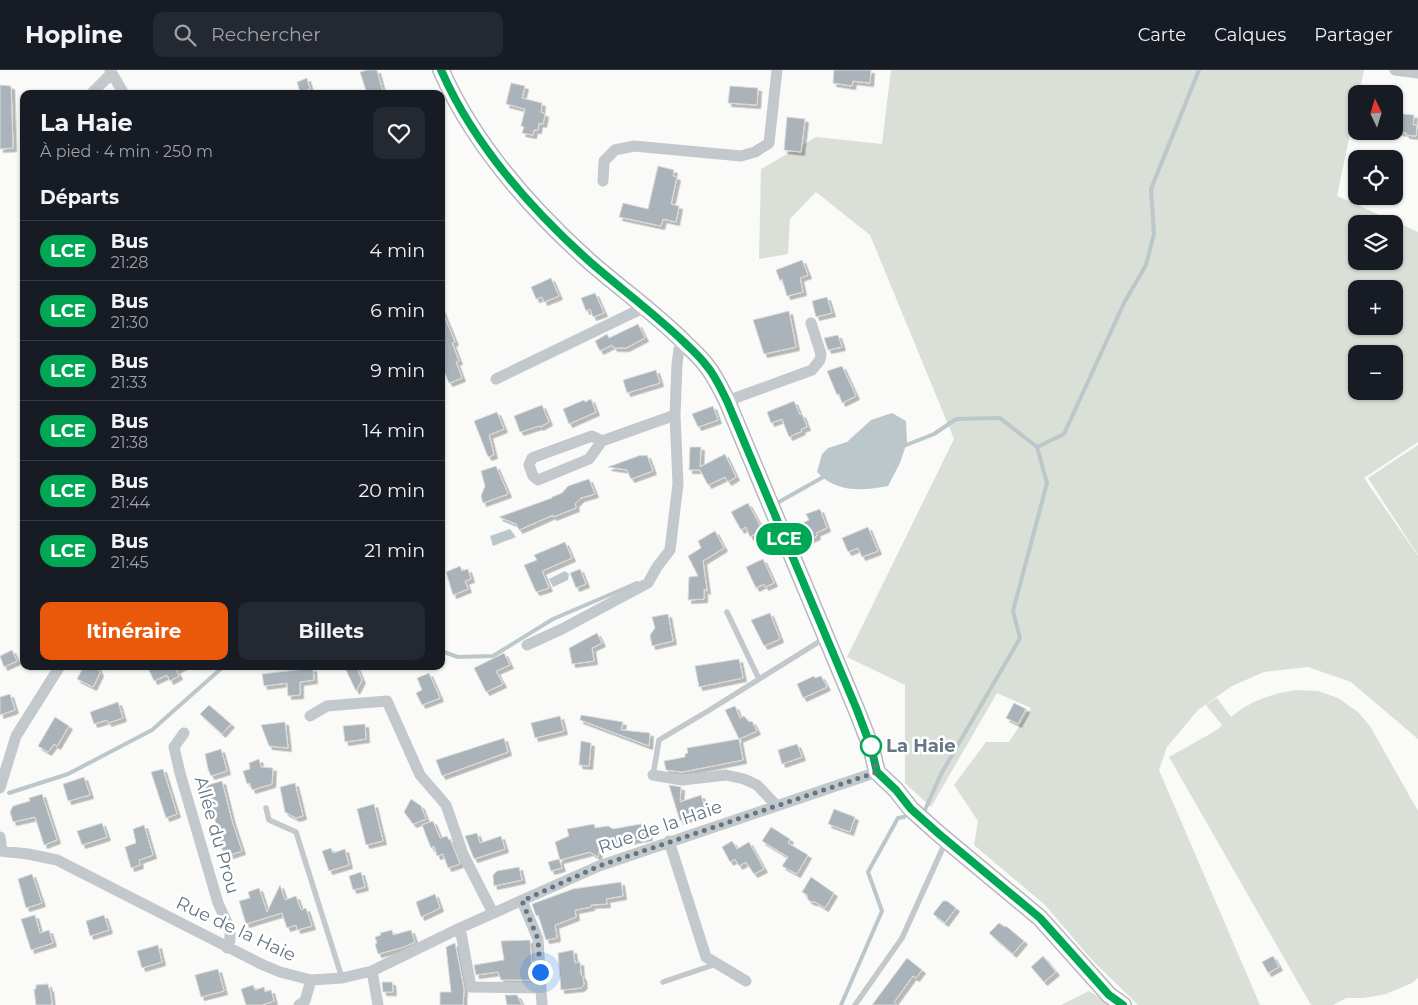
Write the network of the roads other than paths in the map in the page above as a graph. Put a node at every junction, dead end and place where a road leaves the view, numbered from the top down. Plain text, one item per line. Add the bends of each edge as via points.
1 (441, 70) edge
2 (777, 70) edge
3 (1395, 70) edge
4 (111, 72) edge
5 (1418, 73) edge
6 (95, 90) edge
7 (122, 90) edge
8 (603, 181) dead end
9 (645, 307) junction
10 (811, 323) dead end
11 (684, 342) junction
12 (496, 379) dead end
13 (727, 401) junction
14 (676, 415) junction
15 (602, 441) junction
16 (727, 612) dead end
17 (826, 636) junction
18 (527, 645) dead end
19 (57, 670) edge
20 (759, 679) junction
21 (310, 716) dead end
22 (184, 733) dead end
23 (877, 772) junction
24 (653, 775) joint
25 (0, 788) edge
26 (777, 806) junction
27 (266, 808) dead end
28 (0, 837) edge
29 (946, 840) junction
30 (669, 842) junction
31 (1, 851) edge
32 (522, 901) junction
33 (493, 913) junction
34 (460, 928) junction
35 (227, 948) junction
36 (717, 963) junction
37 (372, 971) junction
38 (342, 978) junction
39 (311, 980) junction
40 (746, 981) dead end
41 (663, 982) dead end
42 (541, 988) junction
43 (1106, 1000) edge
44 (299, 1005) edge
45 (378, 1005) edge
46 (542, 1005) edge
47 (855, 1005) edge
48 (1123, 1005) edge

1 - 9 street via 479,137 509,178 547,222
2 - 8 street via 769,143 755,152 741,156 634,146 615,150 604,161
3 - 5 street
4 - 6 street
4 - 7 street
9 - 11 street
9 - 12 street
10 - 13 street via 821,354 812,370
11 - 13 street via 706,364
11 - 14 street via 679,349 677,364
13 - 17 street
14 - 15 street
14 - 18 street via 678,484 670,550 648,584
15 - 15 street via 592,436 532,458 528,465 538,480 589,459
16 - 20 lane
17 - 20 lane
17 - 23 street via 871,747
19 - 25 street via 16,736
20 - 24 lane via 659,740
21 - 33 street via 327,706 387,701 420,775 446,805 463,854
22 - 35 street, Allée du Prou via 174,747 218,903 230,929
23 - 26 street, Rue de la Haie
23 - 29 street
24 - 26 street via 682,780 726,775 744,779 758,785
26 - 30 street, Rue de la Haie
27 - 38 lane via 269,820 296,832
28 - 31 street
29 - 43 street via 1040,918
29 - 47 lane via 902,938
30 - 32 street, Rue de la Haie via 599,866
30 - 36 street via 706,957
31 - 35 street, Rue de la Haie via 57,860
32 - 33 street, Rue de la Haie
32 - 42 street via 538,939
33 - 34 street, Rue de la Haie
34 - 37 street, Rue de la Haie
34 - 42 street via 471,987
35 - 39 street, Rue de la Haie via 280,972
36 - 40 street
36 - 41 lane
37 - 38 street, Rue de la Haie
37 - 45 street
38 - 39 street, Rue de la Haie
39 - 44 street via 305,1001
42 - 46 street
43 - 48 street

